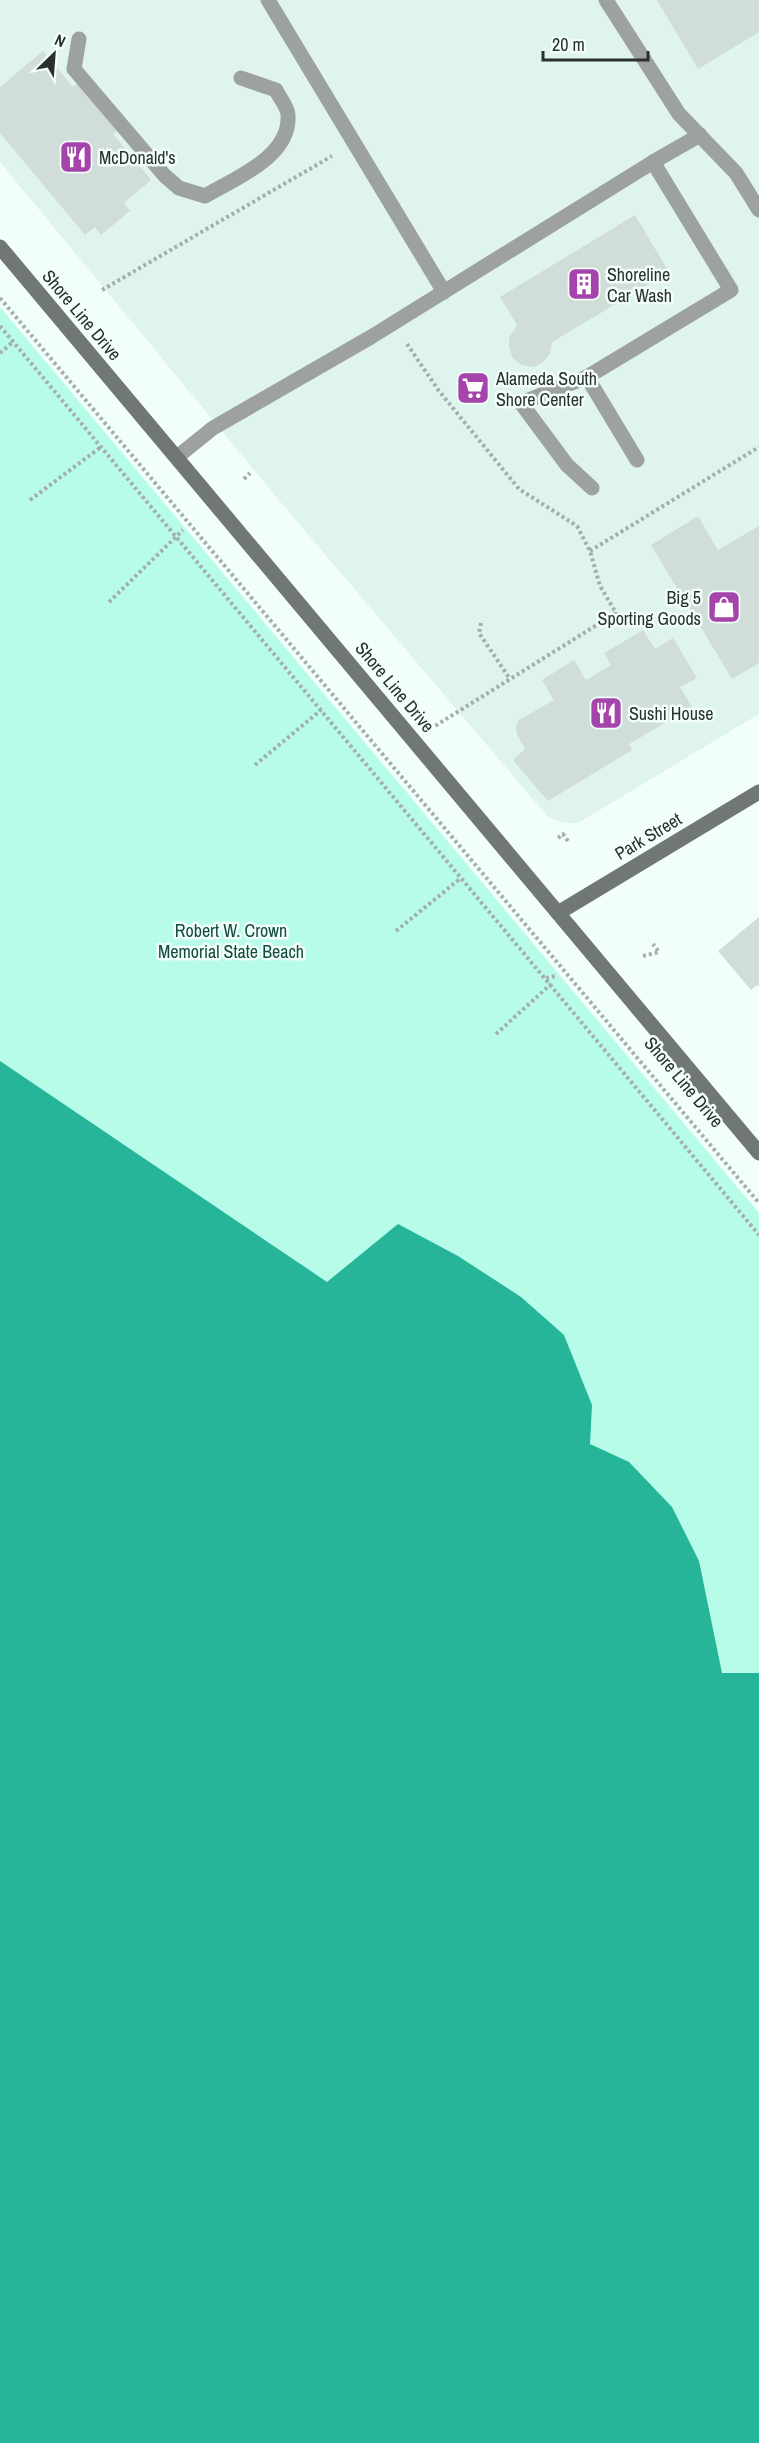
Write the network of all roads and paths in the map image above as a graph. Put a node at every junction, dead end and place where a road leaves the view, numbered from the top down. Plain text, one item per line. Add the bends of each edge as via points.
1 (268, 0) edge
2 (606, 0) edge
3 (79, 39) dead end
4 (241, 78) dead end
5 (700, 135) junction
6 (653, 162) junction
7 (759, 210) edge
8 (0, 247) edge
9 (444, 292) junction
10 (0, 298) edge
11 (393, 324) junction
12 (0, 326) edge
13 (13, 342) junction
14 (0, 353) edge
15 (586, 377) junction
16 (100, 447) junction
17 (759, 447) edge
18 (177, 457) junction
19 (637, 460) dead end
20 (250, 473) dead end
21 (244, 479) dead end
22 (592, 488) dead end
23 (30, 500) dead end
24 (183, 530) dead end
25 (176, 536) junction
26 (590, 551) junction
27 (109, 602) dead end
28 (481, 623) dead end
29 (510, 679) junction
30 (321, 710) junction
31 (413, 740) junction
32 (255, 765) dead end
33 (759, 792) edge
34 (558, 838) dead end
35 (568, 842) dead end
36 (462, 878) junction
37 (491, 900) dead end
38 (486, 906) junction
39 (558, 913) junction
40 (396, 931) dead end
41 (653, 944) dead end
42 (643, 956) dead end
43 (555, 976) dead end
44 (546, 978) junction
45 (551, 984) junction
46 (496, 1034) dead end
47 (759, 1153) edge
48 (759, 1203) edge
49 (759, 1235) edge

1 - 9 lane
2 - 5 lane via 679,114
3 - 4 lane via 74,69 165,176 179,188 205,196 268,157 283,139 288,114 276,90
5 - 6 lane
5 - 7 lane via 736,173
6 - 9 lane
6 - 15 lane via 731,290
8 - 18 street, Shore Line Drive
9 - 11 lane
10 - 48 path, Shore Line Drive
11 - 18 lane via 213,428
11 - 26 path via 439,391 519,489 577,526
12 - 13 path
13 - 14 path
13 - 16 path
15 - 19 lane
15 - 22 lane via 521,403 567,465
16 - 23 path
16 - 25 path
17 - 26 path
18 - 31 street, Shore Line Drive
20 - 21 path
24 - 25 path
25 - 27 path
25 - 30 path
26 - 29 path via 600,586 616,613
28 - 29 path via 480,633
29 - 31 path
30 - 32 path
30 - 36 path
31 - 39 street, Shore Line Drive
33 - 39 street, Park Street
34 - 35 path via 562,834
36 - 38 path
36 - 40 path
37 - 38 path
38 - 44 path
39 - 47 street, Shore Line Drive
41 - 42 path via 659,952
43 - 44 path
44 - 45 path
45 - 46 path
45 - 49 path

